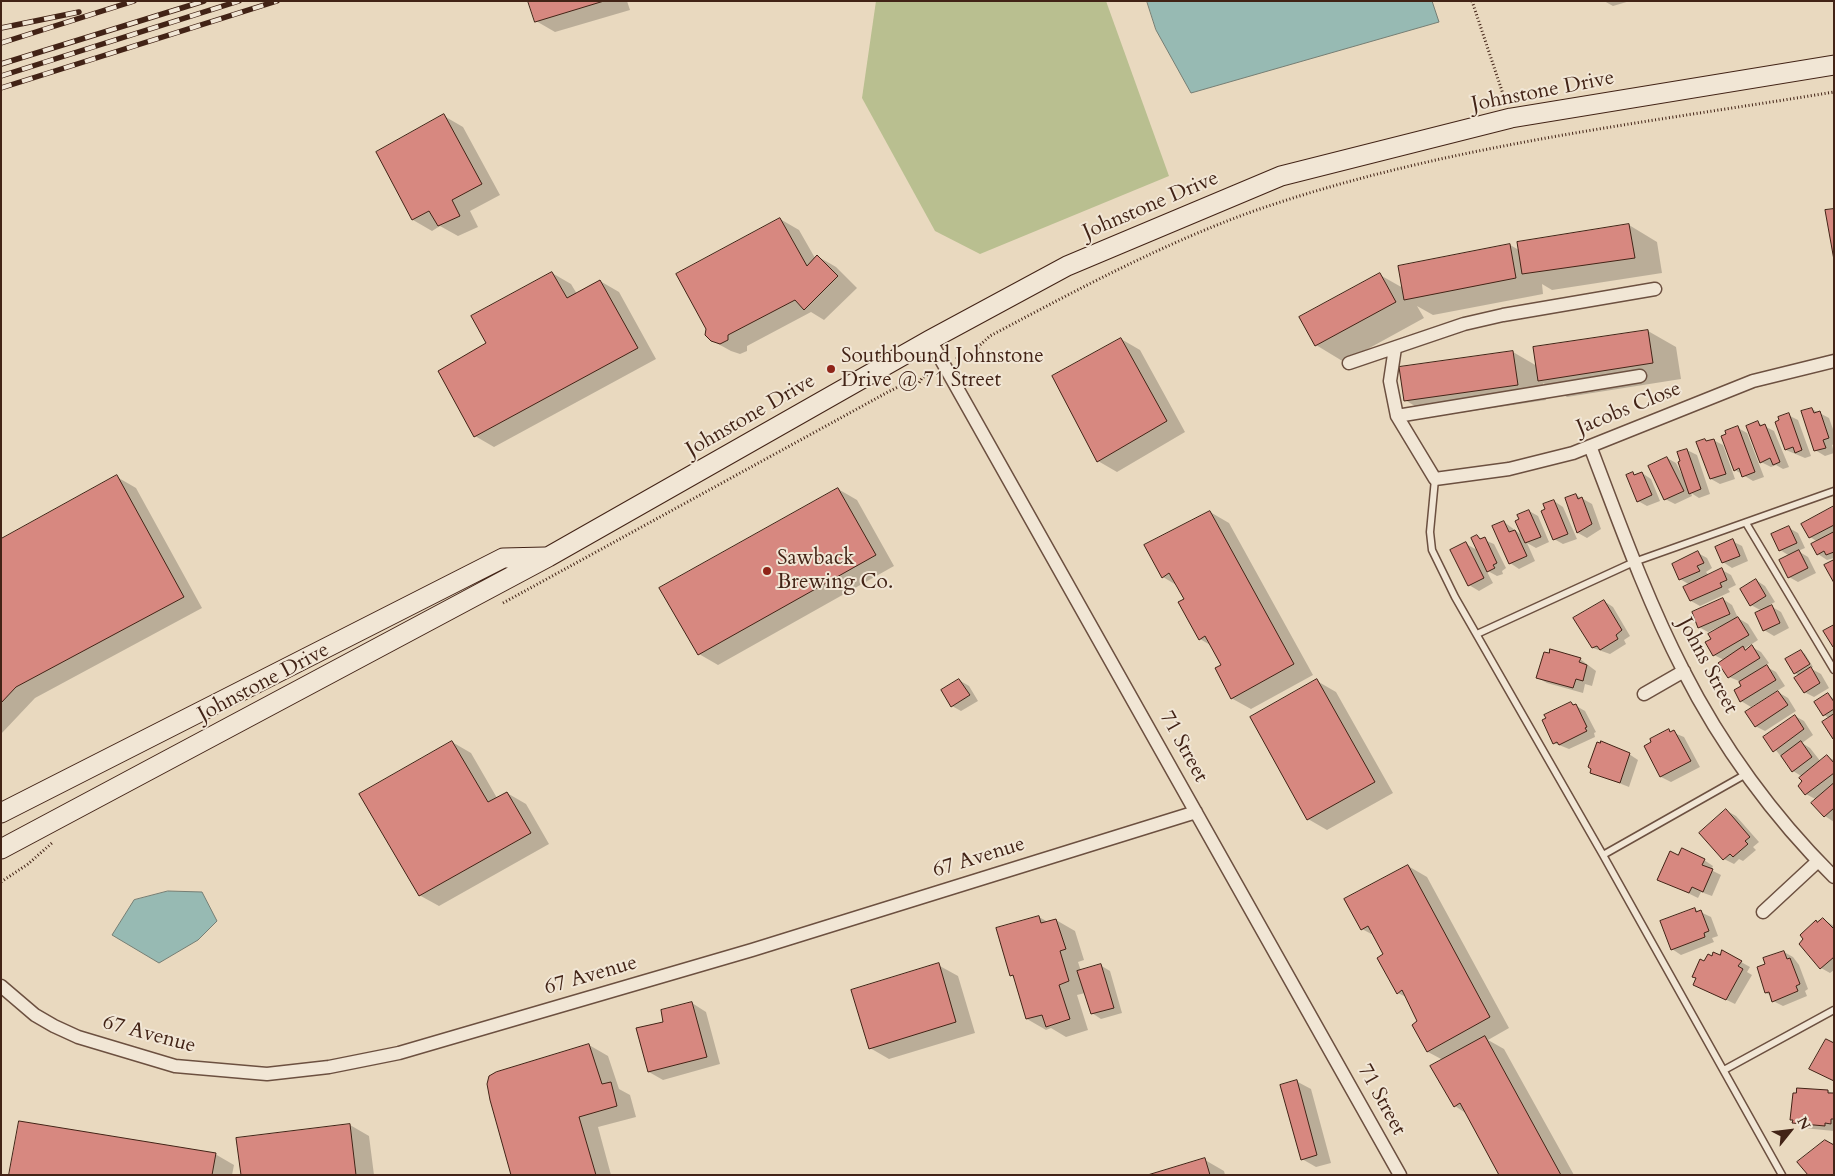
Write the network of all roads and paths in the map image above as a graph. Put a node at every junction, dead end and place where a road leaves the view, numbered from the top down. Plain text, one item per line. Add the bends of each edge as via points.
1 (1472, 1) edge
2 (1834, 65) edge
3 (1834, 92) edge
4 (1511, 118) junction
5 (1656, 290) dead end
6 (930, 340) junction
7 (1395, 348) junction
8 (966, 354) dead end
9 (1349, 363) dead end
10 (1833, 363) edge
11 (1640, 376) dead end
12 (1397, 416) junction
13 (1590, 446) junction
14 (1435, 479) junction
15 (1834, 491) edge
16 (1746, 523) junction
17 (548, 557) junction
18 (1634, 562) junction
19 (1477, 634) junction
20 (1834, 670) edge
21 (1684, 671) junction
22 (1644, 694) dead end
23 (1748, 773) junction
24 (1196, 812) junction
25 (1, 813) edge
26 (1, 849) edge
27 (1603, 855) junction
28 (1818, 861) junction
29 (1834, 877) edge
30 (1763, 912) dead end
31 (1, 986) edge
32 (1834, 1010) edge
33 (1724, 1070) junction
34 (1400, 1175) edge
35 (1782, 1175) edge

1 - 4 path
2 - 4 main road, Johnstone Drive
3 - 8 path via 1486,148 1384,171 1250,213 1128,263 990,336 974,355
4 - 6 main road, Johnstone Drive via 1281,176 1067,266
5 - 7 street via 1503,315 1464,324
6 - 17 main road, Johnstone Drive
6 - 24 street, 71 Street
7 - 9 street
7 - 12 street via 1390,380
10 - 13 street, Jacobs Close via 1753,381
11 - 12 street
12 - 14 street
13 - 14 street, Jacobs Close via 1533,464
13 - 18 street, Johns Street
14 - 19 lane via 1430,532 1432,550 1454,597
15 - 16 lane
16 - 18 lane
16 - 20 lane
17 - 25 main road, Johnstone Drive via 503,558
17 - 26 main road, Johnstone Drive
18 - 19 lane
18 - 21 street, Johns Street
19 - 27 lane
21 - 22 street
21 - 23 street, Johns Street
23 - 27 lane
23 - 28 street, Johns Street
24 - 31 street, 67 Avenue via 752,950 400,1053 329,1067 267,1074 175,1066 78,1037 54,1026 35,1015
24 - 34 street, 71 Street
27 - 33 lane
28 - 29 street, Johns Street
28 - 30 street
32 - 33 lane
33 - 35 lane

